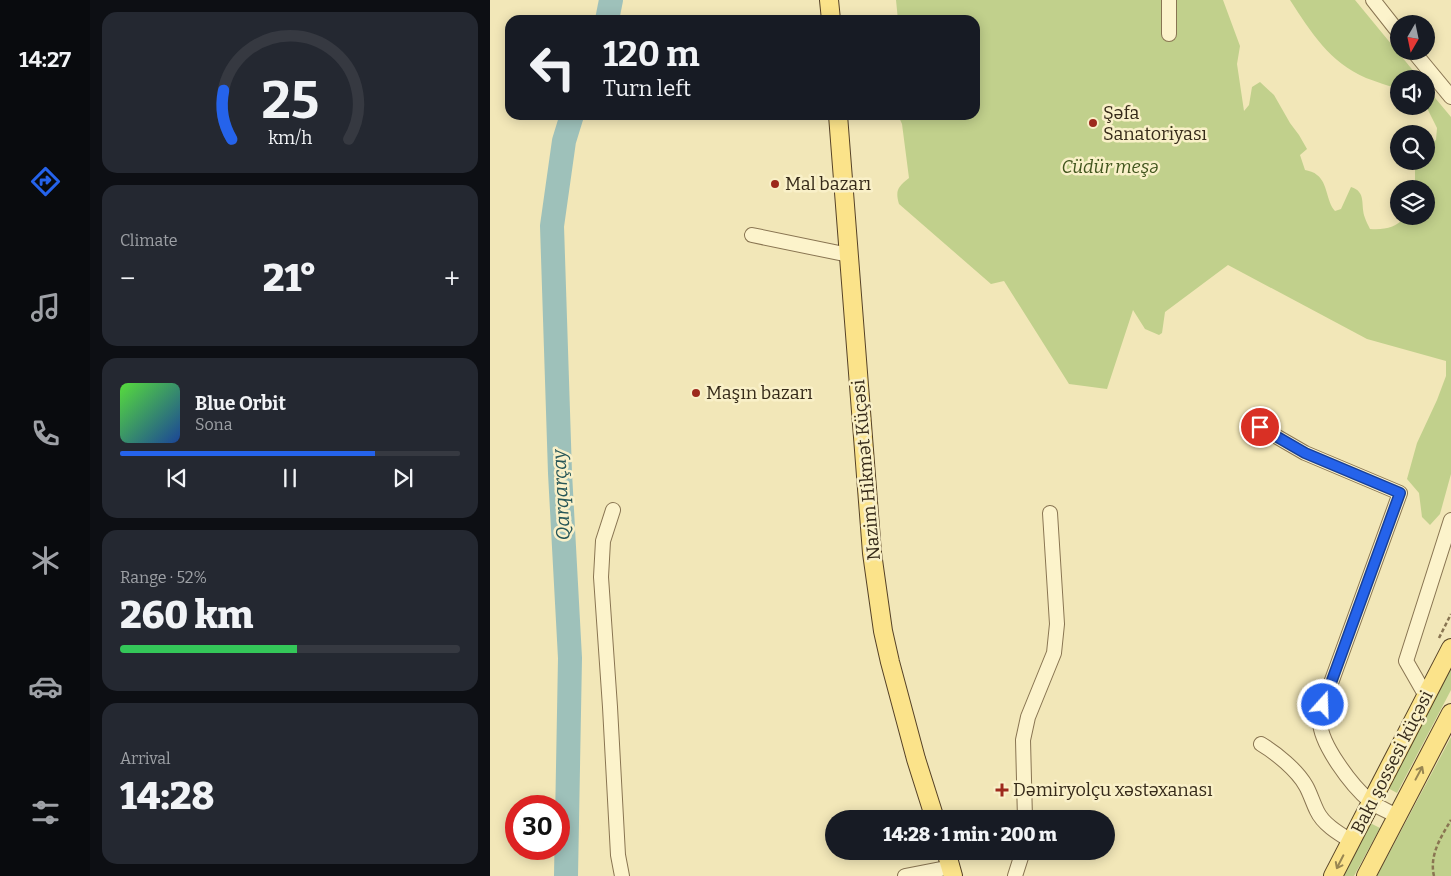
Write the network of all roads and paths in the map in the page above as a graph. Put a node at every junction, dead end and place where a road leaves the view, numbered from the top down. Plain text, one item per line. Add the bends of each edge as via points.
1 (830, 0) edge
2 (1169, 0) edge
3 (1373, 0) edge
4 (831, 15) edge
5 (1390, 22) edge
6 (1169, 34) dead end
7 (1420, 60) edge
8 (1451, 98) edge
9 (838, 120) edge
10 (752, 236) dead end
11 (849, 255) junction
12 (1260, 427) dead end
13 (613, 510) dead end
14 (1050, 513) dead end
15 (1451, 520) edge
16 (1451, 648) edge
17 (1426, 696) junction
18 (1451, 713) edge
19 (1261, 744) dead end
20 (1371, 802) junction
21 (932, 810) edge
22 (1025, 810) edge
23 (1397, 816) junction
24 (1451, 820) edge
25 (1351, 841) junction
26 (1020, 860) edge
27 (950, 865) edge
28 (622, 876) edge
29 (905, 876) edge
30 (1015, 876) edge
31 (1332, 876) edge
32 (1366, 876) edge
33 (1434, 876) edge

1 - 4 main road
2 - 6 street
3 - 5 street
7 - 8 street
9 - 11 main road, Nazim Hikmət Küçəsi
10 - 11 street
11 - 21 main road, Nazim Hikmət Küçəsi via 872,553 883,631
12 - 20 street via 1305,453 1400,493 1320,720 1323,735 1334,757
13 - 28 street via 603,541 601,577 618,855
14 - 22 street via 1057,624 1054,653 1028,718 1023,740
15 - 17 street via 1406,661
16 - 17 main road, Bakı şossesi küçəsi
17 - 20 main road, Bakı şossesi küçəsi
23 -> 18 main road, Bakı şossesi küçəsi
19 - 25 street via 1299,776 1318,813
20 - 23 street
20 - 25 main road, Bakı şossesi küçəsi
23 - 32 main road, Bakı şossesi küçəsi
24 - 33 path via 1436,846
25 -> 31 main road, Bakı şossesi küçəsi
26 - 30 street
27 - 29 street

